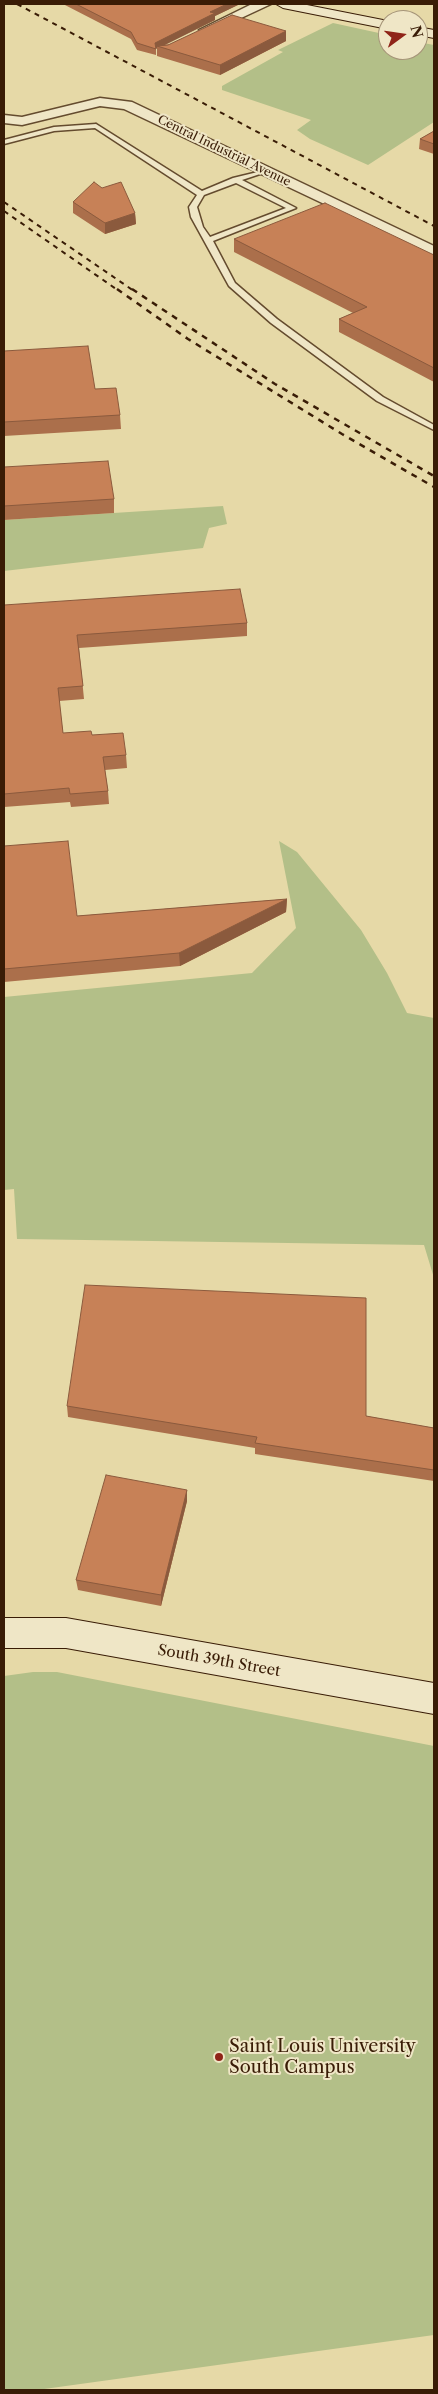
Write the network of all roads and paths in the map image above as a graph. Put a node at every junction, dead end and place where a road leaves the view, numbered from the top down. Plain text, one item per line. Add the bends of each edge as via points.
1 (264, 4) edge
2 (283, 4) edge
3 (378, 23) edge
4 (198, 34) edge
5 (4, 119) edge
6 (4, 142) edge
7 (264, 171) junction
8 (236, 180) junction
9 (201, 194) junction
10 (209, 240) junction
11 (434, 252) edge
12 (434, 428) edge
13 (4, 1634) edge
14 (434, 1700) edge

1 - 4 street
2 - 3 street
5 - 7 street, Central Industrial Avenue via 22,121 82,104 127,104
6 - 9 lane via 54,129 96,126
7 - 8 lane
7 - 11 street, Central Industrial Avenue
8 - 9 lane
8 - 10 lane via 292,208
9 - 10 lane via 193,208 194,217
10 - 12 lane via 232,284 274,321 380,399
13 - 14 street, South 39th Street via 66,1633

